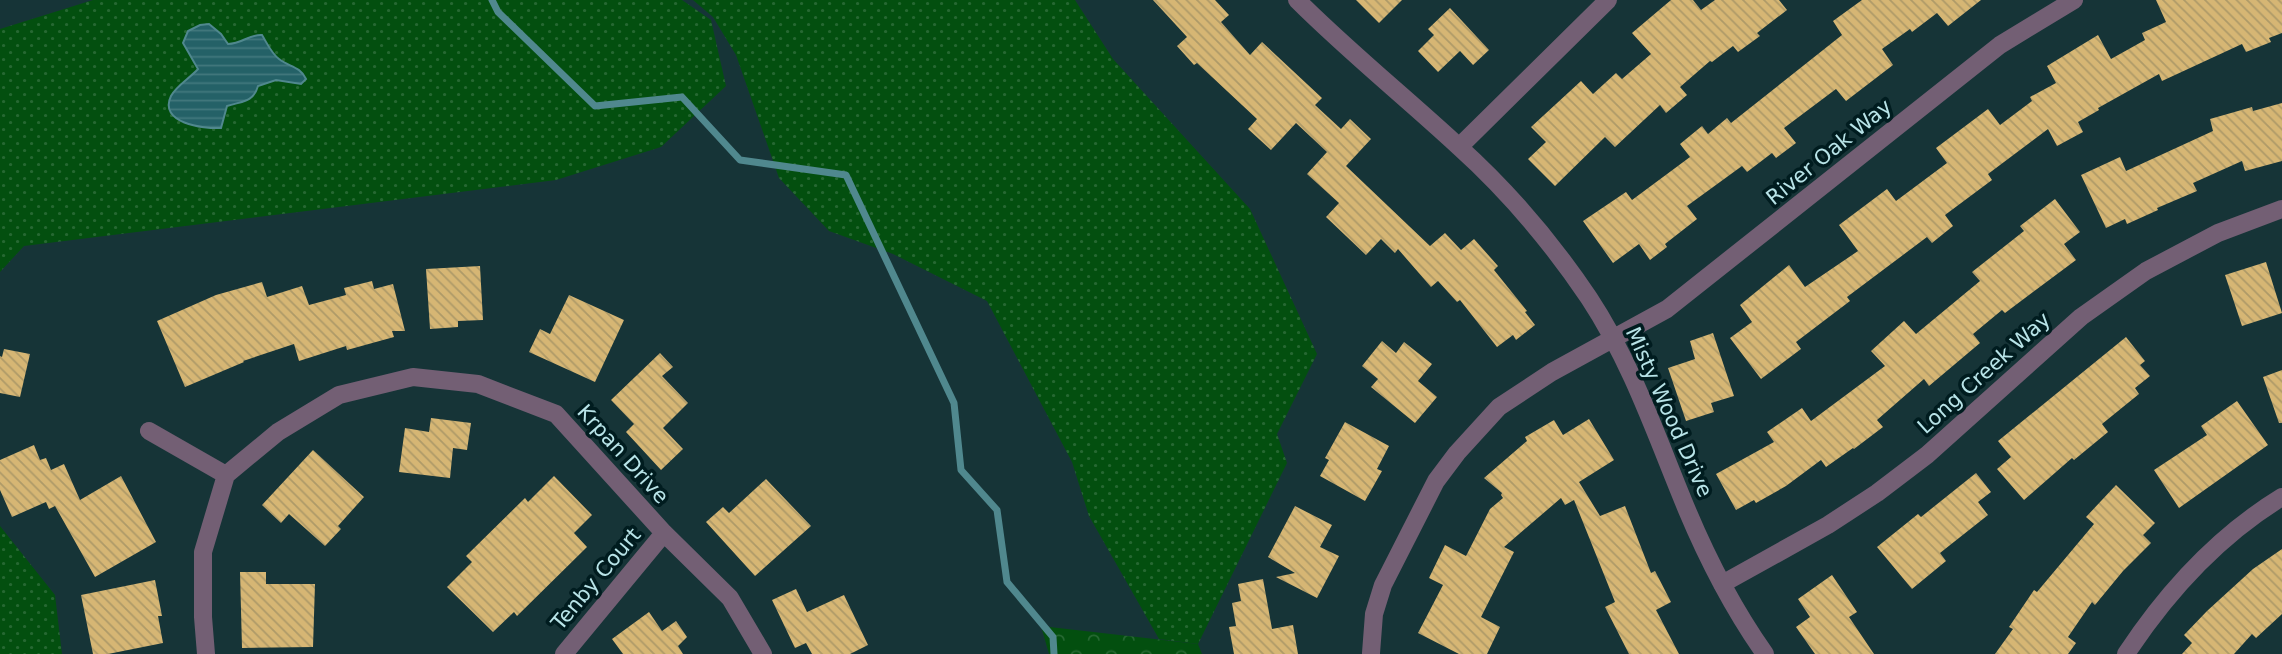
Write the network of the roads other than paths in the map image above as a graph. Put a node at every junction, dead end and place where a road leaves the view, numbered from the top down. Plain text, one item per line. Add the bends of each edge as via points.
1 (1297, 0) edge
2 (1608, 0) edge
3 (2074, 0) edge
4 (1460, 147) junction
5 (2282, 209) edge
6 (1614, 339) junction
7 (149, 431) dead end
8 (226, 475) junction
9 (2282, 497) edge
10 (664, 533) junction
11 (1723, 584) junction
12 (1371, 653) edge
13 (206, 654) edge
14 (564, 654) edge
15 (763, 654) edge
16 (1765, 654) edge
17 (2126, 654) edge

1 - 4 street, Misty Wood Drive
2 - 4 street
3 - 6 street, River Oak Way via 2000,45 1667,309
4 - 6 street, Misty Wood Drive via 1556,253
5 - 11 street, Long Creek Way via 2218,233 2146,271 2081,317 1877,494
6 - 11 street, Misty Wood Drive
6 - 12 street, River Oak Way via 1499,407 1457,453 1436,481 1382,585
7 - 8 street
8 - 10 street, Krpan Drive via 278,432 339,396 413,377 478,384 556,414
8 - 13 street via 203,552
9 - 17 street via 2200,560
10 - 14 street, Tenby Court
10 - 15 street, Krpan Drive via 730,598
11 - 16 street, Misty Wood Drive

